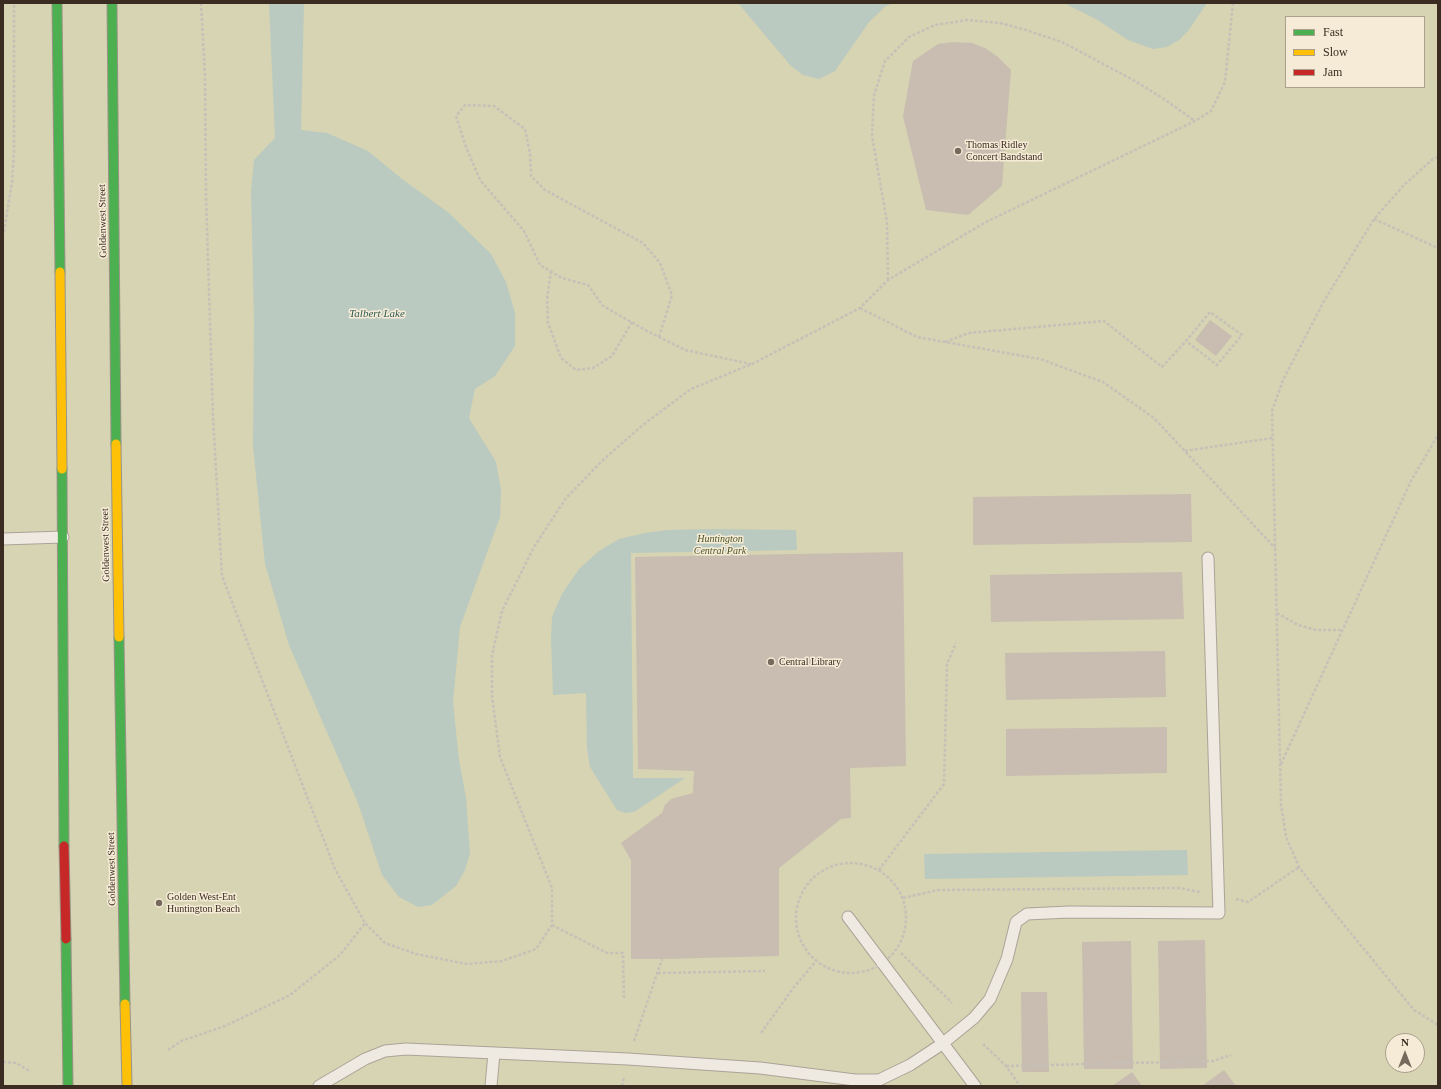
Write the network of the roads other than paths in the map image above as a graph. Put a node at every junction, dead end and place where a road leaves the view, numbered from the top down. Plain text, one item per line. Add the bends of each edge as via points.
1 (57, 3) edge
2 (112, 3) edge
3 (63, 537) junction
4 (3, 539) edge
5 (1208, 558) dead end
6 (848, 918) dead end
7 (942, 1044) junction
8 (494, 1053) junction
9 (879, 1083) edge
10 (68, 1086) edge
11 (127, 1086) edge
12 (319, 1086) edge
13 (491, 1086) edge
14 (975, 1086) edge

1 - 3 main road
2 - 11 main road, Goldenwest Street
3 - 4 lane
3 - 10 main road via 63,760
5 - 7 lane via 1219,913 1027,914 1016,922 1007,959 990,999 968,1023
6 - 7 lane
7 - 9 lane
7 - 14 lane
8 - 9 lane via 760,1068
8 - 12 lane via 406,1048 385,1051 365,1059
8 - 13 lane

